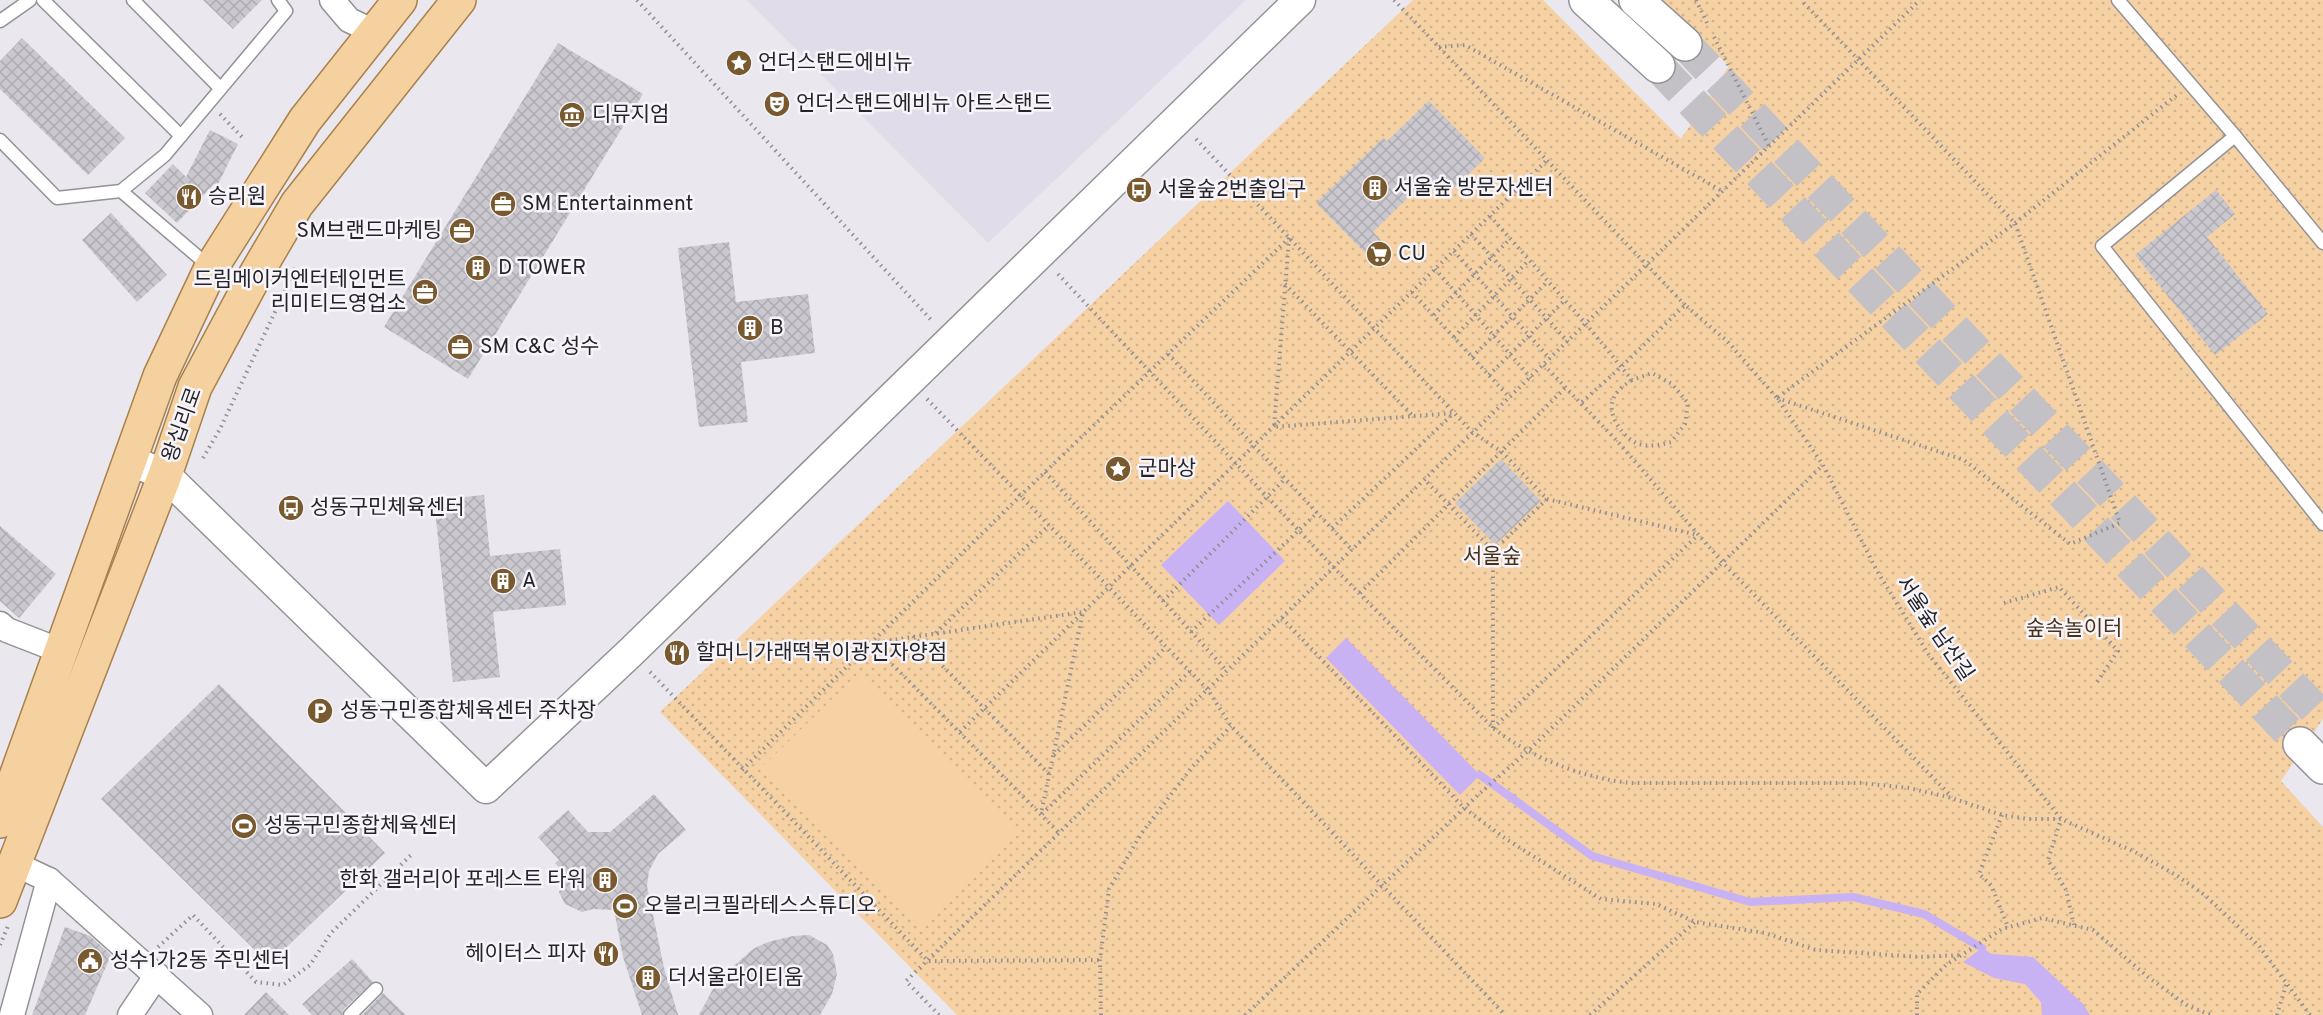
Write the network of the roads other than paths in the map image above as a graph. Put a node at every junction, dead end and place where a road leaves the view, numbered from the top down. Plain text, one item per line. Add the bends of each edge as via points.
1 (30, 0) edge
2 (43, 0) edge
3 (133, 0) edge
4 (278, 0) edge
5 (332, 0) edge
6 (400, 0) edge
7 (459, 0) edge
8 (1300, 0) edge
9 (1586, 0) edge
10 (1636, 0) edge
11 (2118, 0) edge
12 (0, 21) edge
13 (374, 32) junction
14 (1685, 45) tunnel mouth
15 (1658, 66) tunnel mouth
16 (220, 88) junction
17 (181, 136) junction
18 (2235, 136) junction
19 (0, 140) edge
20 (121, 191) junction
21 (2323, 243) edge
22 (211, 268) junction
23 (129, 460) junction
24 (174, 483) junction
25 (2323, 524) edge
26 (0, 624) edge
27 (61, 651) junction
28 (2300, 744) tunnel mouth
29 (2323, 767) edge
30 (0, 821) edge
31 (15, 864) junction
32 (49, 880) junction
33 (4, 912) edge
34 (149, 969) junction
35 (376, 988) dead end
36 (12, 1015) edge
37 (130, 1015) edge
38 (200, 1015) edge
39 (350, 1015) edge

1 - 12 lane
2 - 17 lane
3 - 16 lane
4 - 16 lane via 286,10
5 - 13 street via 349,21
6 - 13 main road, 왕십리로
7 - 24 main road, 왕십리로 via 297,204 195,387
8 - 24 street via 631,652 486,788
9 - 15 main road
10 - 14 main road
11 - 18 lane
13 - 22 main road, 왕십리로 via 305,120
16 - 17 lane
17 - 20 lane via 165,155
18 - 21 lane
18 - 25 lane via 2102,246
19 - 20 lane via 57,198
20 - 22 lane
22 - 23 main road, 왕십리로 via 160,376
23 - 24 street
23 - 27 main road, 왕십리로
24 - 31 main road, 왕십리로
26 - 27 street
27 - 30 main road, 왕십리로
28 - 29 main road
31 - 32 street
31 - 33 main road, 왕십리로
32 - 34 street
32 - 36 street
34 - 37 street
34 - 38 street
35 - 39 lane

